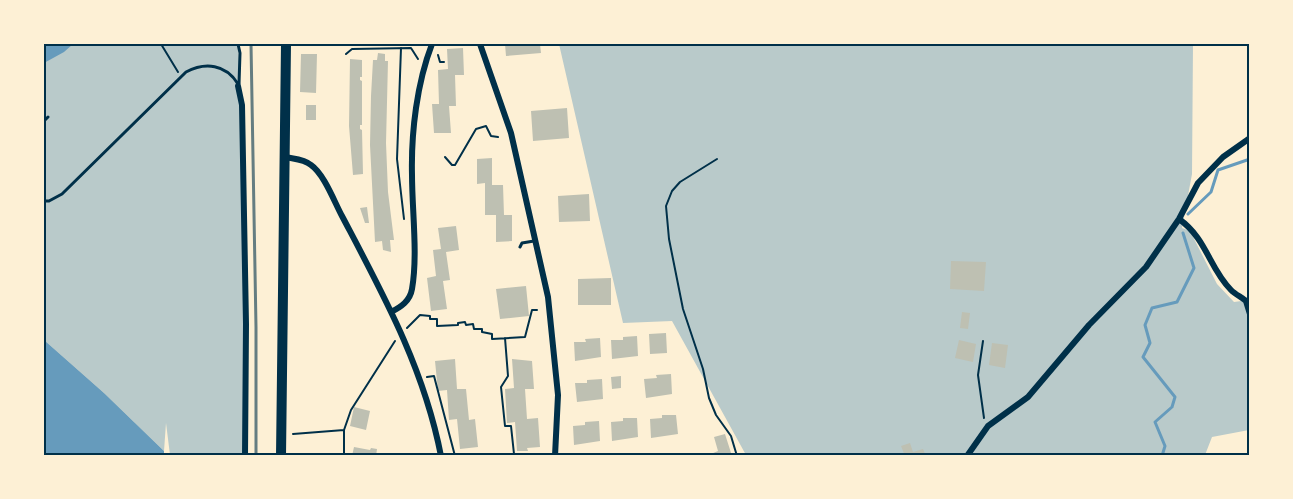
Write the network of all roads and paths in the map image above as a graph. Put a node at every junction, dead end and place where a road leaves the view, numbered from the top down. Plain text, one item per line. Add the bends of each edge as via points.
1 (161, 44) edge
2 (238, 44) edge
3 (286, 44) edge
4 (432, 44) edge
5 (480, 44) edge
6 (400, 48) junction
7 (433, 52) dead end
8 (346, 54) dead end
9 (418, 59) dead end
10 (444, 62) dead end
11 (181, 76) junction
12 (238, 86) junction
13 (48, 117) dead end
14 (44, 121) edge
15 (498, 137) dead end
16 (1250, 138) edge
17 (285, 157) junction
18 (445, 158) dead end
19 (717, 159) dead end
20 (44, 201) edge
21 (1179, 219) junction
22 (414, 232) junction
23 (536, 241) junction
24 (520, 247) dead end
25 (1248, 301) edge
26 (537, 309) dead end
27 (391, 312) junction
28 (1250, 314) edge
29 (405, 330) dead end
30 (397, 338) dead end
31 (505, 338) junction
32 (983, 341) dead end
33 (425, 377) dead end
34 (988, 426) junction
35 (344, 430) junction
36 (282, 435) junction
37 (245, 456) edge
38 (281, 456) edge
39 (344, 456) edge
40 (441, 456) edge
41 (455, 456) edge
42 (524, 456) edge
43 (555, 456) edge
44 (737, 456) edge
45 (967, 456) edge

1 - 11 path
2 - 12 lane
3 - 17 main road
4 - 22 street via 422,77 412,154
5 - 23 street via 511,133
6 - 8 path via 352,49
6 - 9 path via 411,48
6 - 22 path via 398,180 406,227 408,232
7 - 10 path
11 - 12 lane via 194,68 213,66 228,72
11 - 20 lane via 62,194
12 - 37 street via 242,105
13 - 14 lane
15 - 18 path via 491,136 486,126 476,129 455,165
16 - 21 street via 1223,157 1198,183
17 - 27 street via 304,160 318,172
17 - 36 main road
19 - 44 path via 680,182 666,206 683,309 709,398 731,436
21 - 25 street via 1198,236 1231,290
21 - 34 street via 1146,267 1089,325 1028,397
22 - 27 street via 412,289 405,303
23 - 24 lane via 522,243
23 - 43 street via 554,347 558,395
25 - 28 street
26 - 31 path via 532,310 525,337
27 - 40 street via 423,385
29 - 31 path via 420,315 437,319 437,326 465,322 492,334 492,339
30 - 35 path via 351,410
31 - 42 path via 508,376 501,387 505,426 512,426 514,454
32 - 34 path via 978,375 982,415
33 - 41 path via 434,376
34 - 45 street
35 - 36 path
35 - 39 path
36 - 38 main road

